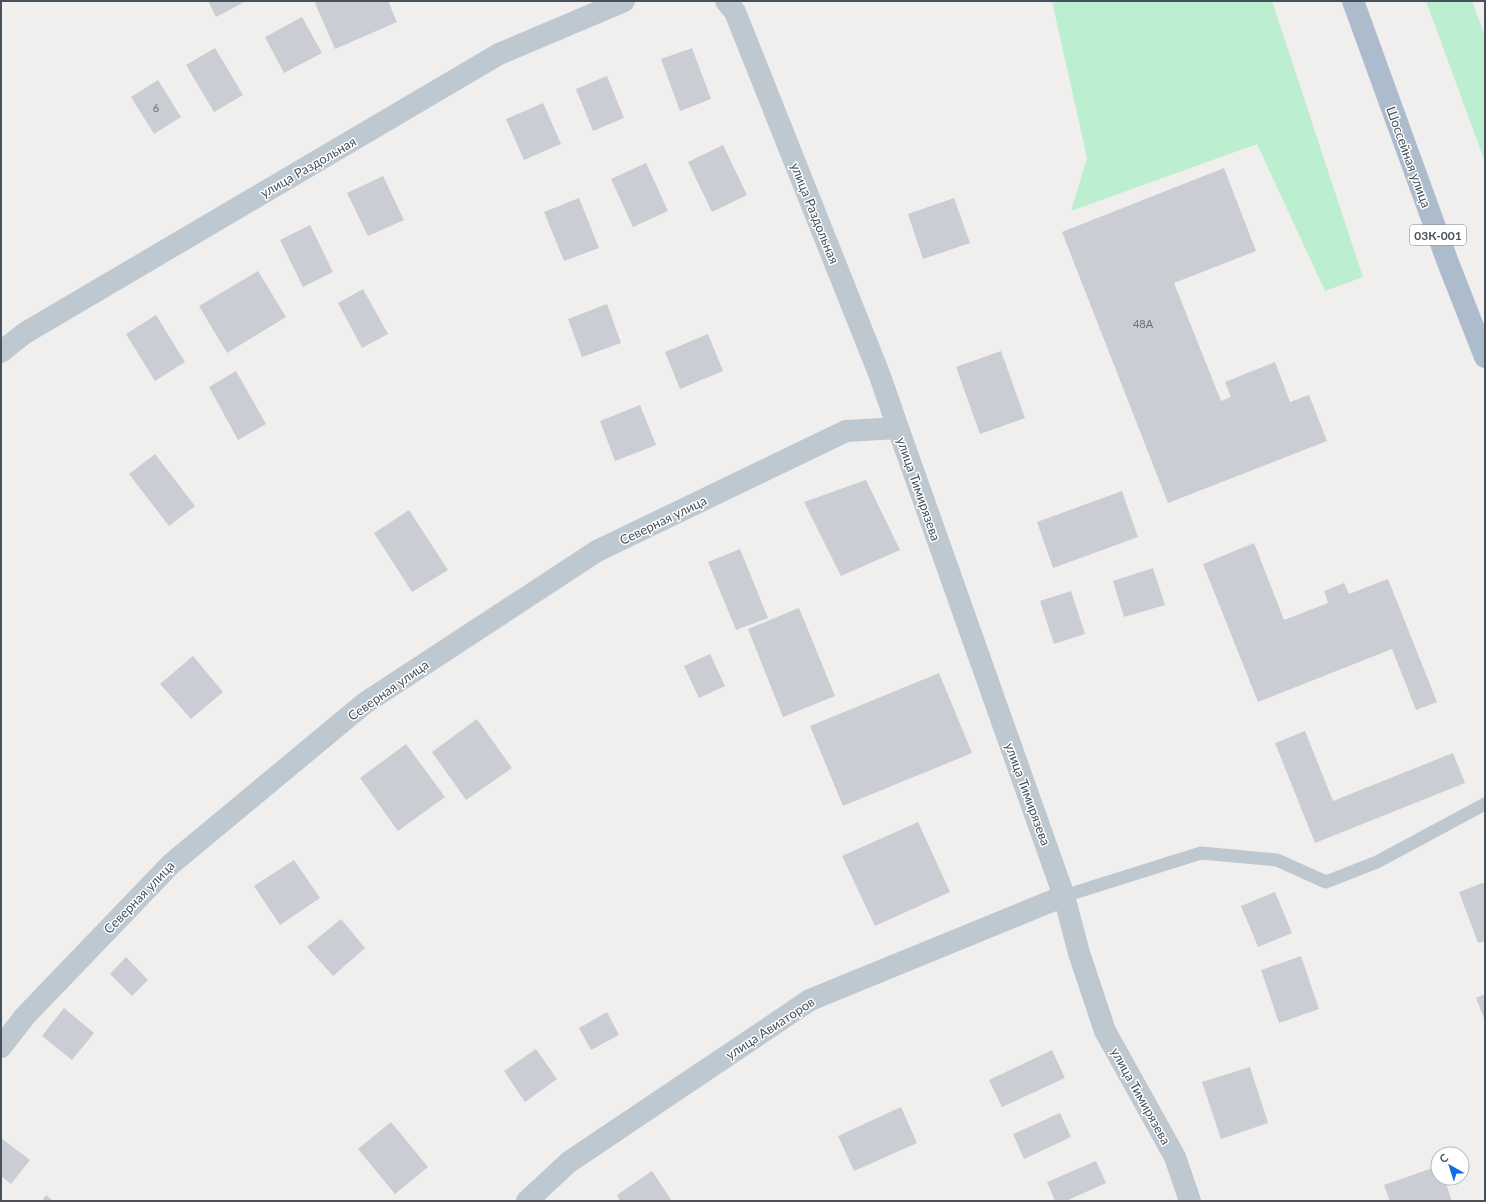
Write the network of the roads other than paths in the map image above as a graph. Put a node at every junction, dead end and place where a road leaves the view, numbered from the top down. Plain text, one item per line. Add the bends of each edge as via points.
1 (624, 1) edge
2 (726, 1) edge
3 (1352, 1) edge
4 (1, 352) edge
5 (1485, 357) edge
6 (898, 428) junction
7 (846, 431) joint
8 (1485, 804) edge
9 (1064, 896) junction
10 (1, 1047) edge
11 (528, 1201) edge
12 (1190, 1201) edge

1 - 4 street, улица Раздольная via 499,54 25,333
2 - 6 street, улица Раздольная via 735,12 880,376
3 - 5 main road, Шоссейная улица / 03К-001
6 - 7 street, улица Тимирязева
6 - 9 street, улица Тимирязева
7 - 10 street, Северная улица via 597,551 365,703 170,864 25,1016
8 - 9 lane via 1377,862 1326,882 1278,860 1201,853
9 - 11 street, улица Авиаторов via 810,1000 569,1162
9 - 12 street, улица Тимирязева via 1079,953 1105,1031 1175,1156

